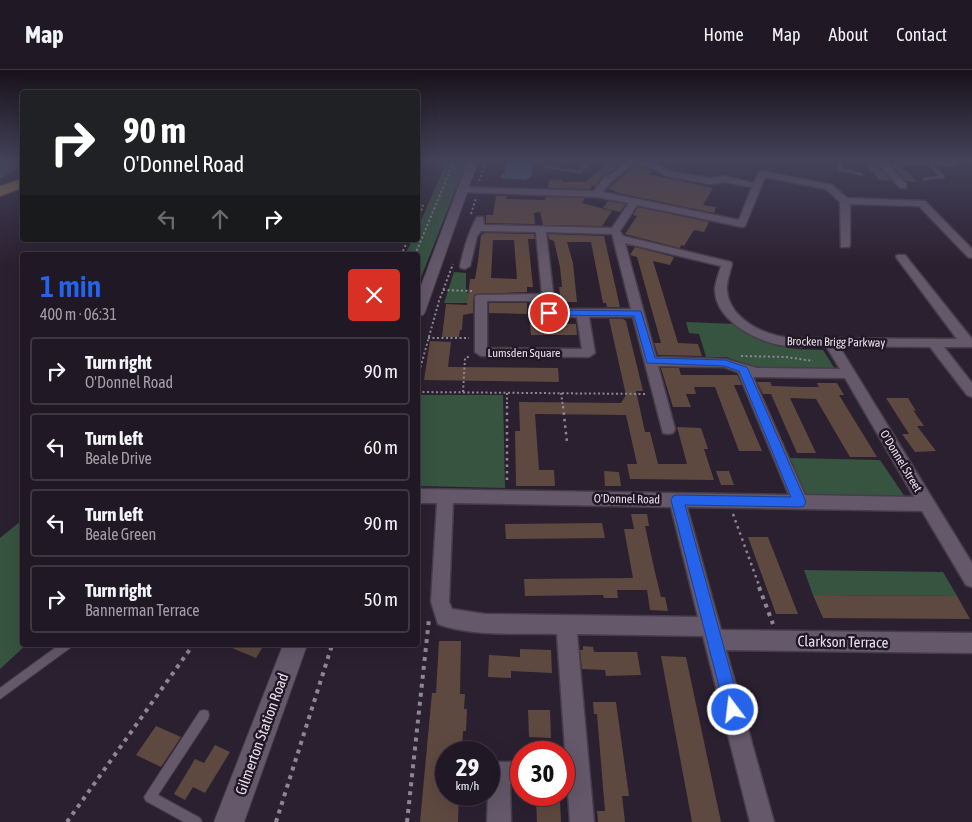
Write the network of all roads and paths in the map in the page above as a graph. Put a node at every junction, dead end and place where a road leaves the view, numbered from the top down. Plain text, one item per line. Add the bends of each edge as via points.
1 (439, 196) edge
2 (459, 196) edge
3 (476, 196) edge
4 (607, 196) edge
5 (754, 196) edge
6 (840, 196) edge
7 (845, 200) junction
8 (420, 202) edge
9 (635, 202) junction
10 (420, 214) edge
11 (476, 221) junction
12 (541, 229) junction
13 (617, 234) junction
14 (845, 245) dead end
15 (416, 252) edge
16 (972, 255) edge
17 (456, 256) dead end
18 (902, 257) dead end
19 (465, 266) dead end
20 (443, 290) junction
21 (482, 297) junction
22 (548, 298) junction
23 (420, 306) edge
24 (582, 313) junction
25 (638, 313) junction
26 (428, 338) junction
27 (481, 338) junction
28 (830, 342) junction
29 (933, 342) junction
30 (970, 343) edge
31 (481, 352) junction
32 (651, 361) junction
33 (420, 368) edge
34 (743, 369) junction
35 (850, 374) junction
36 (420, 392) edge
37 (462, 392) junction
38 (972, 392) edge
39 (507, 393) junction
40 (560, 393) junction
41 (659, 394) junction
42 (668, 429) dead end
43 (567, 442) dead end
44 (420, 496) edge
45 (445, 496) junction
46 (508, 497) junction
47 (677, 500) junction
48 (729, 501) junction
49 (800, 502) junction
50 (926, 504) junction
51 (972, 579) edge
52 (440, 602) junction
53 (566, 624) junction
54 (713, 634) junction
55 (779, 641) junction
56 (972, 644) edge
57 (64, 647) edge
58 (192, 647) edge
59 (294, 647) edge
60 (331, 647) edge
61 (0, 694) edge
62 (204, 715) dead end
63 (570, 741) edge
64 (510, 773) edge
65 (575, 791) edge
66 (67, 822) edge
67 (196, 822) edge
68 (229, 822) edge
69 (276, 822) edge
70 (408, 822) edge
71 (499, 822) edge
72 (582, 822) edge
73 (762, 822) edge

1 - 15 path
2 - 23 street
3 - 11 path
4 - 9 street
5 - 9 street via 742,224
6 - 7 street
7 - 14 street
7 - 16 street via 922,203
8 - 10 path via 423,206
9 - 13 street
11 - 12 street
11 - 19 street
12 - 13 street
12 - 22 street
13 - 25 street
13 - 28 street, Brocken Brigg Parkway via 727,264 722,297 741,323 756,332 776,340
17 - 20 path
18 - 30 street
20 - 21 path via 471,291
20 - 26 path
21 - 22 street
21 - 27 street, Lumsden Square
22 - 24 street via 549,313
24 - 25 street
24 - 31 street, Lumsden Square via 589,353
25 - 32 street
26 - 27 path
26 - 33 path
27 - 31 street, Lumsden Square
28 - 29 street, Brocken Brigg Parkway
28 - 35 street, O'Donnel Street
29 - 30 street, Brocken Brigg Parkway
29 - 38 street
31 - 37 path via 466,358
32 - 34 street via 725,363
32 - 41 street
34 - 35 street via 756,373
34 - 49 street
35 - 50 street, O'Donnel Street
36 - 37 path
37 - 39 path
39 - 40 path
39 - 46 path
40 - 41 path
40 - 43 path
41 - 42 street
44 - 45 street, O'Donnel Road
45 - 46 street, O'Donnel Road
45 - 52 street
46 - 47 street, O'Donnel Road
47 - 48 street, O'Donnel Road
47 - 54 street
48 - 49 street, O'Donnel Road
48 - 55 path
49 - 50 street, O'Donnel Road
50 - 51 street, O'Donnel Street
52 - 53 street, Clarkson Terrace via 444,618 485,623
52 - 70 path via 429,615
53 - 54 street, Clarkson Terrace
53 - 63 street
54 - 55 street, Clarkson Terrace
54 - 73 street
55 - 56 street, Clarkson Terrace
57 - 61 lane
58 - 66 path
59 - 68 street, Gilmerton Station Road
60 - 69 path
62 - 67 lane via 150,797
64 - 71 street via 498,773
65 - 72 street

